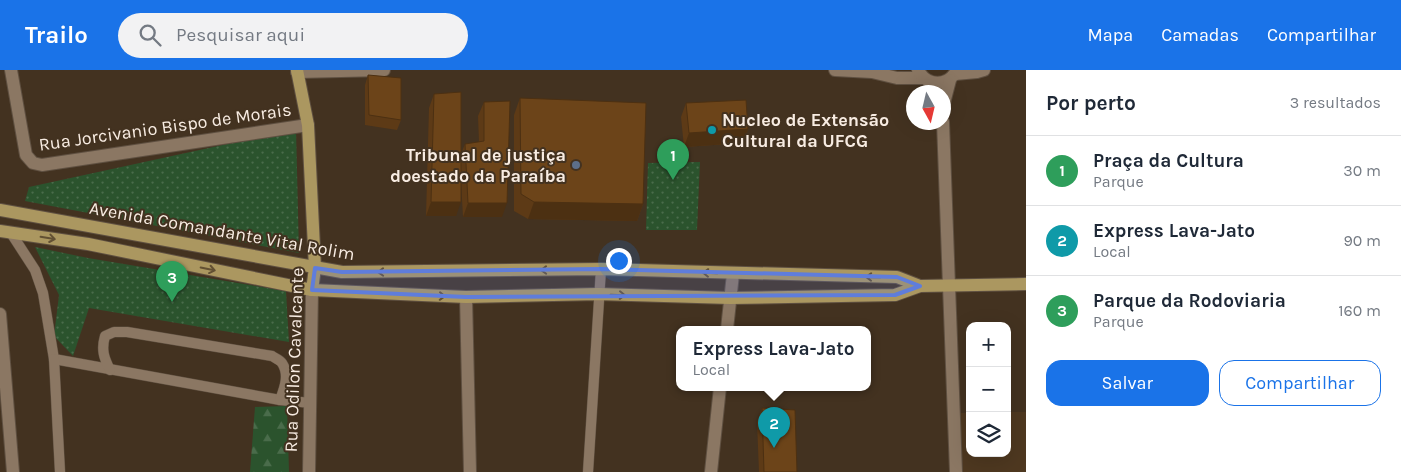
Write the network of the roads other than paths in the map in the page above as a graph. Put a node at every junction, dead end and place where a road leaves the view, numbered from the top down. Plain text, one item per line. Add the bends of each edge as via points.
1 (10, 70) edge
2 (384, 70) edge
3 (835, 70) edge
4 (886, 70) edge
5 (984, 70) edge
6 (297, 71) edge
7 (872, 72) junction
8 (954, 75) edge
9 (926, 81) edge
10 (308, 125) junction
11 (943, 130) edge
12 (0, 210) edge
13 (5, 232) edge
14 (315, 268) junction
15 (601, 269) junction
16 (733, 274) junction
17 (1026, 284) edge
18 (920, 286) junction
19 (949, 286) junction
20 (312, 290) junction
21 (598, 294) junction
22 (466, 297) junction
23 (730, 298) junction
24 (0, 314) edge
25 (727, 326) edge
26 (54, 359) junction
27 (110, 370) junction
28 (720, 391) edge
29 (280, 400) junction
30 (311, 403) junction
31 (13, 472) edge
32 (60, 472) edge
33 (309, 472) edge
34 (470, 472) edge
35 (588, 472) edge
36 (711, 472) edge
37 (956, 472) edge

1 - 10 street, Rua Jorcivanio Bispo de Morais via 26,155 33,163 42,165
2 - 6 street
3 - 7 street
4 - 7 street
5 - 8 street
6 - 10 main road, Rua Odilon Cavalcante
7 - 9 street
8 - 9 street via 936,84
10 - 14 main road, Rua Odilon Cavalcante
11 - 19 street
12 - 14 main road, Avenida Comandante Vital Rolim
13 -> 20 main road, Avenida Comandante Vital Rolim via 88,244
13 - 26 lane via 35,270 43,293
15 -> 14 main road, Avenida Comandante Vital Rolim via 342,272
14 - 20 main road, Rua Odilon Cavalcante
16 -> 15 main road, Avenida Comandante Vital Rolim
15 - 21 lane
18 -> 16 main road, Avenida Comandante Vital Rolim via 897,277
16 - 23 street
17 - 19 main road
18 - 19 main road
18 - 23 main road, Avenida Comandante Vital Rolim via 895,295
19 - 37 street
20 -> 22 main road, Avenida Comandante Vital Rolim
20 - 30 street, Rua Odilon Cavalcante
21 - 22 main road, Avenida Comandante Vital Rolim
21 -> 23 main road, Avenida Comandante Vital Rolim
21 - 35 lane
22 - 34 street
23 - 25 street
24 - 31 street
26 - 27 lane
26 - 32 lane
27 - 29 lane
27 - 29 lane via 102,347 105,336 114,332 272,356 282,363 286,374
28 - 36 street
29 - 30 lane
30 - 33 street, Rua Odilon Cavalcante

